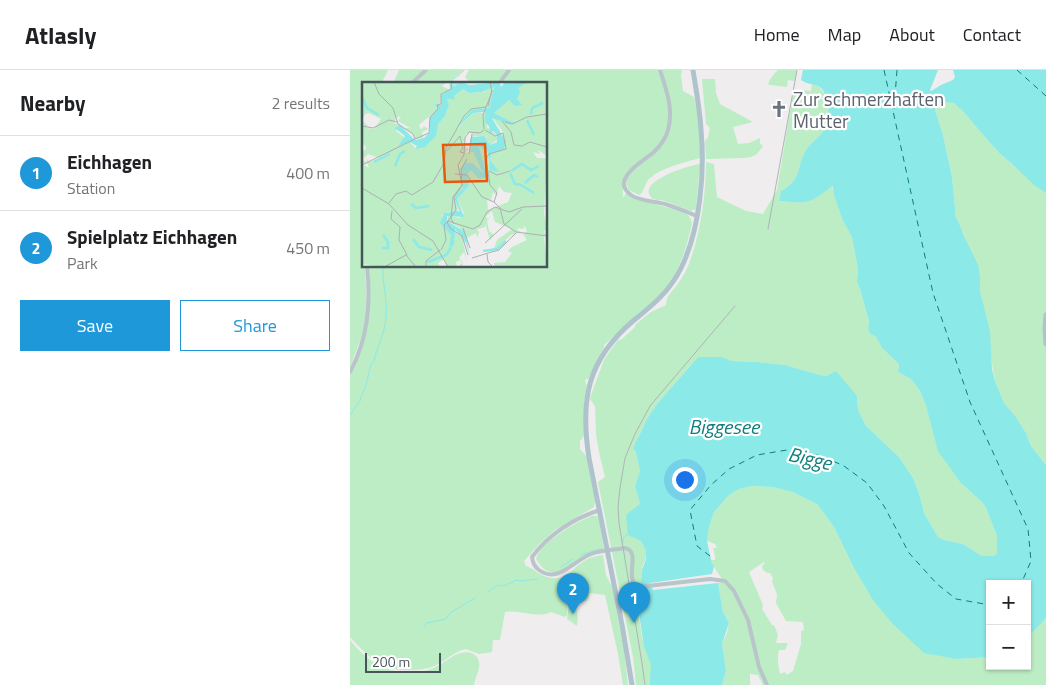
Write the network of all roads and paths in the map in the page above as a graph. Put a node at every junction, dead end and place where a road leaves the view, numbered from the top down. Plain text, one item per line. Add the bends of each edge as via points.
1 (426, 70) edge
2 (509, 70) edge
3 (660, 70) edge
4 (693, 70) edge
5 (414, 82) edge
6 (500, 82) edge
7 (697, 216) junction
8 (367, 268) edge
9 (1046, 316) edge
10 (1046, 344) edge
11 (350, 372) edge
12 (600, 510) junction
13 (632, 685) edge
14 (767, 685) edge

1 - 5 street
2 - 6 street
3 - 7 street via 670,109 670,123 656,150 627,174 625,186 634,196
4 - 7 main road via 701,124 701,192
7 - 12 main road via 687,253 674,281 610,345 590,384 586,433
8 - 11 street via 368,318
9 - 10 main road
12 - 13 main road
12 - 14 street via 582,517 549,538 533,555 533,564 546,574 556,574 592,554 625,548 632,553 632,579 638,587 710,579 725,581 734,591 748,620 759,667

